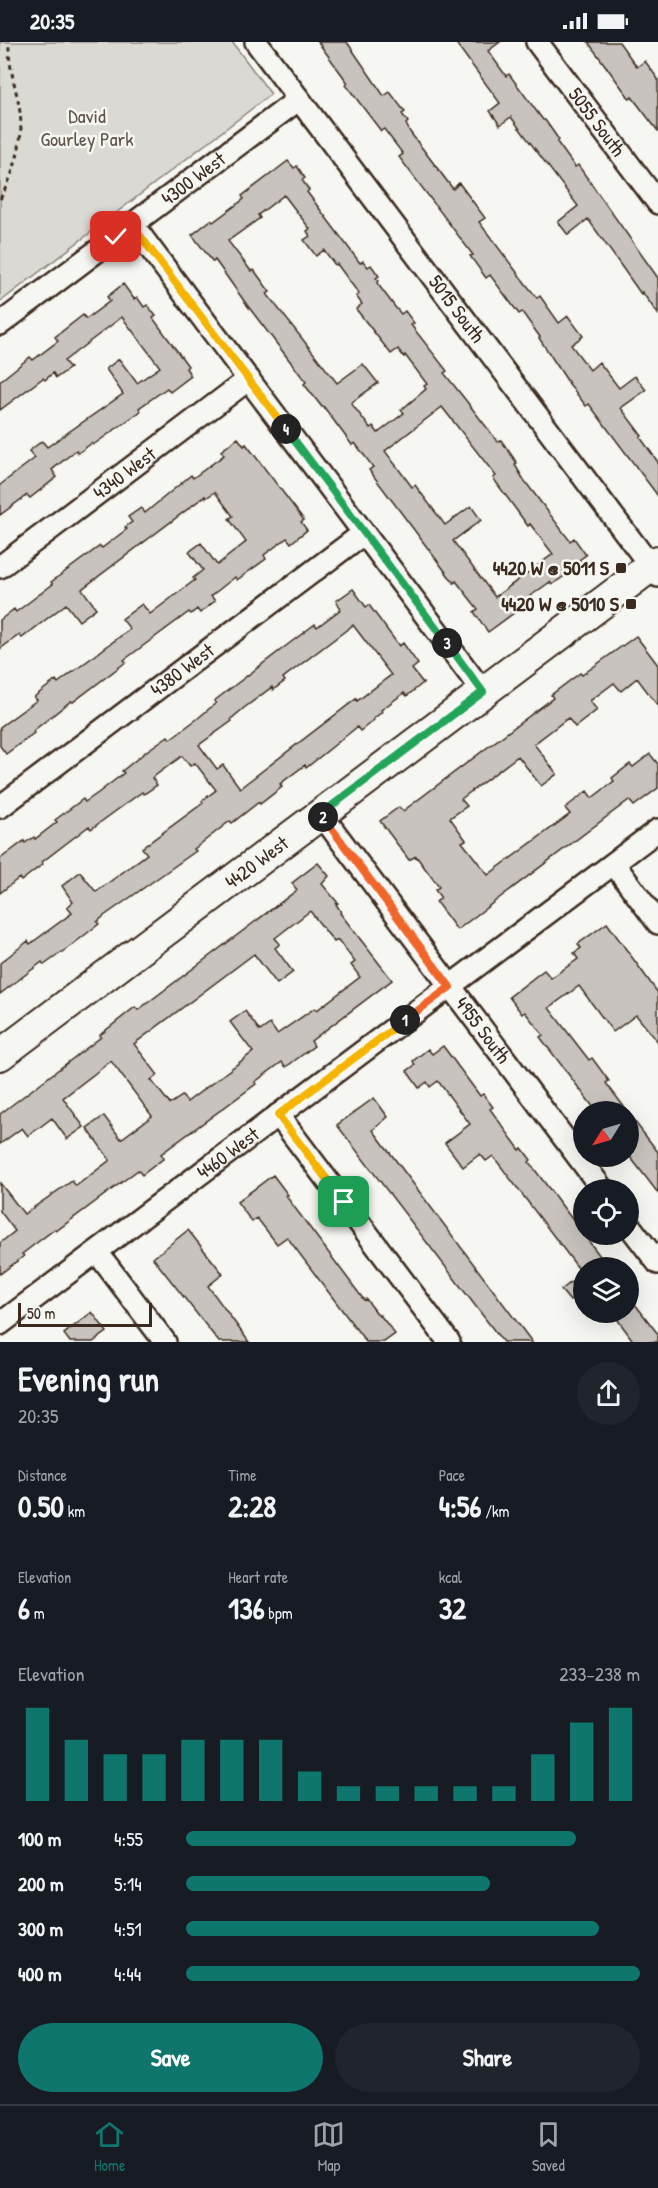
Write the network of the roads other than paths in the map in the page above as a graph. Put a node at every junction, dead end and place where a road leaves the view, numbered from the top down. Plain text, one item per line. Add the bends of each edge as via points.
1 (256, 42) edge
2 (537, 42) edge
3 (299, 99) junction
4 (658, 203) edge
5 (132, 225) junction
6 (0, 324) edge
7 (249, 379) junction
8 (364, 533) junction
9 (0, 567) edge
10 (656, 568) edge
11 (483, 692) junction
12 (0, 807) edge
13 (321, 814) junction
14 (658, 830) edge
15 (614, 864) junction
16 (658, 923) edge
17 (450, 987) junction
18 (0, 1055) edge
19 (278, 1115) junction
20 (595, 1179) edge
21 (639, 1238) edge
22 (97, 1252) junction
23 (658, 1263) edge
24 (0, 1324) edge
25 (165, 1342) edge
26 (449, 1342) edge

1 - 3 street, 5015 South
2 - 4 street, 5055 South
3 - 5 street, 4300 West
3 - 10 street, 5015 South
5 - 6 street, 4300 West
5 - 7 street
7 - 8 street
7 - 9 street, 4340 West
8 - 11 street
8 - 12 street, 4380 West
10 - 11 street, 4420 West
11 - 13 street, 4420 West
13 - 17 street, 4955 South
13 - 18 street, 4420 West
14 - 15 street, 4460 West
15 - 16 street
15 - 17 street, 4460 West
17 - 19 street, 4460 West
17 - 20 street, 4955 South
19 - 22 street, 4460 West
19 - 26 street
21 - 23 street
22 - 24 street, 4460 West
22 - 25 street

